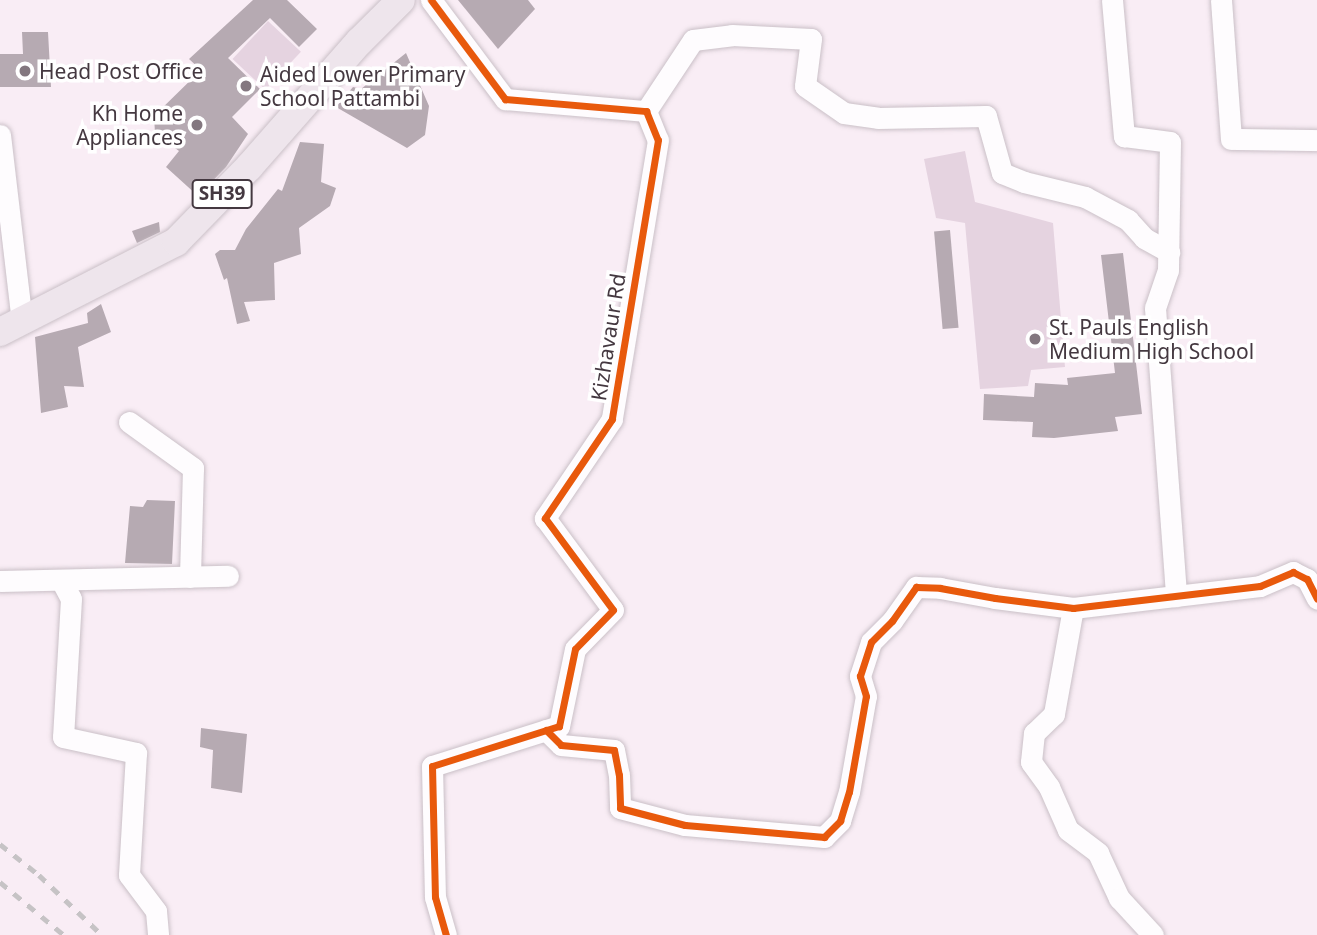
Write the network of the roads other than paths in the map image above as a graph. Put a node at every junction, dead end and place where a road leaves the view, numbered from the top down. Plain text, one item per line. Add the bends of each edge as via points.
1 (401, 0) edge
2 (431, 0) edge
3 (1112, 0) edge
4 (1221, 0) edge
5 (646, 111) junction
6 (0, 135) edge
7 (1317, 140) edge
8 (1169, 252) junction
9 (11, 327) edge
10 (129, 422) dead end
11 (228, 576) dead end
12 (190, 577) junction
13 (61, 580) junction
14 (0, 581) edge
15 (1177, 596) junction
16 (1317, 599) edge
17 (1073, 608) junction
18 (545, 730) junction
19 (158, 935) edge
20 (446, 935) edge
21 (1153, 935) edge

1 - 9 main road, SH39 via 176,242
2 - 5 street via 505,99
3 - 8 street via 1124,136 1170,142
4 - 7 street via 1231,139
5 - 8 street via 693,40 732,35 811,39 805,86 844,113 878,118 986,116 1002,173 1084,197 1128,220 1144,238
5 - 18 street, Kizhavaur Rd via 658,140 612,419 545,518 612,610 575,649 559,726
6 - 9 street
8 - 15 street via 1168,270 1154,308
10 - 12 street via 193,468
11 - 12 street
12 - 13 street
13 - 14 street
13 - 19 street via 71,599 62,737 136,753 129,876 156,911
15 - 16 street via 1260,586 1293,572 1307,579
15 - 17 street
17 - 18 street via 916,587 871,642 860,676 866,696 849,792 840,821 824,837 685,825 621,808 614,750 561,745
17 - 21 street via 1054,714 1034,733 1031,762 1049,787 1068,830 1098,852 1119,898
18 - 20 street via 432,766 435,897

